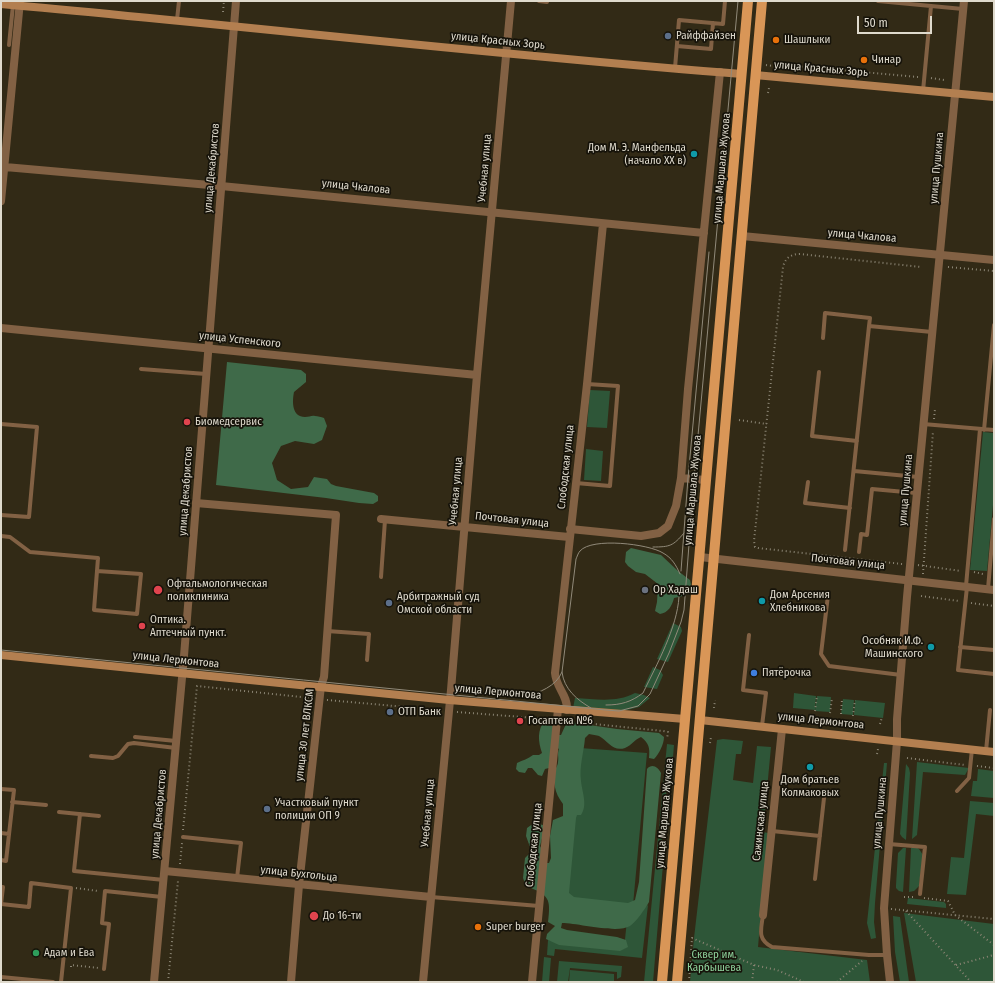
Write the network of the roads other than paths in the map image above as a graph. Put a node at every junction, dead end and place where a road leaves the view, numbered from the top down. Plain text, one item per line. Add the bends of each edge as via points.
1 (179, 1) edge
2 (236, 1) edge
3 (511, 1) edge
4 (539, 1) edge
5 (725, 1) edge
6 (748, 1) edge
7 (762, 1) edge
8 (878, 1) edge
9 (547, 2) edge
10 (1, 4) edge
11 (18, 4) edge
12 (963, 5) edge
13 (932, 6) junction
14 (177, 20) junction
15 (713, 23) junction
16 (234, 25) junction
17 (9, 45) dead end
18 (677, 46) junction
19 (506, 54) junction
20 (676, 68) junction
21 (720, 72) junction
22 (742, 74) junction
23 (755, 75) junction
24 (923, 91) junction
25 (955, 94) junction
26 (994, 97) edge
27 (5, 167) junction
28 (221, 186) junction
29 (1, 201) edge
30 (491, 213) junction
31 (602, 224) junction
32 (704, 234) junction
33 (728, 235) junction
34 (742, 236) junction
35 (939, 255) junction
36 (994, 260) edge
37 (869, 326) junction
38 (994, 326) edge
39 (1, 328) edge
40 (932, 332) junction
41 (823, 338) dead end
42 (208, 348) junction
43 (141, 369) dead end
44 (819, 372) dead end
45 (206, 374) junction
46 (477, 375) junction
47 (587, 384) junction
48 (988, 387) junction
49 (994, 387) edge
50 (1, 424) edge
51 (923, 424) junction
52 (982, 429) junction
53 (994, 430) edge
54 (857, 441) junction
55 (854, 471) junction
56 (918, 477) junction
57 (681, 478) junction
58 (706, 480) junction
59 (808, 482) dead end
60 (575, 483) junction
61 (916, 493) junction
62 (196, 503) junction
63 (850, 508) junction
64 (1, 515) edge
65 (994, 519) edge
66 (383, 520) joint
67 (464, 527) junction
68 (994, 528) edge
69 (570, 533) junction
70 (658, 533) joint
71 (1, 536) edge
72 (846, 550) dead end
73 (859, 552) dead end
74 (700, 557) junction
75 (714, 558) junction
76 (97, 571) junction
77 (381, 577) dead end
78 (909, 580) junction
79 (966, 586) junction
80 (991, 589) edge
81 (828, 595) dead end
82 (328, 631) junction
83 (749, 635) dead end
84 (960, 647) junction
85 (994, 650) edge
86 (1, 655) edge
87 (367, 660) dead end
88 (182, 672) junction
89 (994, 674) edge
90 (901, 675) junction
91 (322, 686) junction
92 (450, 700) junction
93 (558, 709) junction
94 (567, 710) junction
95 (990, 710) dead end
96 (685, 719) junction
97 (700, 720) junction
98 (762, 726) junction
99 (782, 728) junction
100 (135, 737) dead end
101 (897, 741) junction
102 (176, 745) junction
103 (972, 749) junction
104 (990, 751) edge
105 (91, 756) dead end
106 (1, 788) edge
107 (957, 791) dead end
108 (824, 798) dead end
109 (12, 802) junction
110 (46, 805) dead end
111 (59, 812) dead end
112 (80, 814) junction
113 (99, 816) dead end
114 (771, 831) junction
115 (1, 833) edge
116 (9, 834) junction
117 (820, 836) junction
118 (183, 837) road end
119 (888, 844) junction
120 (1, 860) edge
121 (165, 871) junction
122 (238, 879) junction
123 (815, 879) dead end
124 (164, 880) junction
125 (299, 885) junction
126 (1, 887) edge
127 (920, 894) dead end
128 (162, 897) junction
129 (431, 897) junction
130 (538, 906) junction
131 (763, 915) joint
132 (886, 955) junction
133 (104, 969) road end
134 (1, 977) edge
135 (53, 982) edge
136 (61, 982) edge
137 (154, 982) edge
138 (291, 982) edge
139 (423, 982) edge
140 (532, 982) edge
141 (662, 982) edge
142 (677, 982) edge
143 (890, 982) edge

1 - 14 lane
2 - 16 street, улица Декабристов
3 - 19 street, Учебная улица
4 - 9 lane
5 - 15 lane via 724,24
6 - 22 main road, улица Маршала Жукова
7 - 23 main road
8 - 13 lane
10 - 11 main road, улица Красных Зорь
11 - 14 main road, улица Красных Зорь
11 - 17 lane
11 - 27 street
12 - 13 lane
12 - 25 street, улица Пушкина
13 - 24 lane
14 - 16 main road, улица Красных Зорь
15 - 18 lane via 679,20
15 - 18 lane via 711,49
16 - 19 main road, улица Красных Зорь
16 - 28 street, улица Декабристов
18 - 20 lane
19 - 20 main road, улица Красных Зорь
19 - 30 street, Учебная улица
20 - 21 main road, улица Красных Зорь
21 - 22 main road, улица Красных Зорь
21 - 32 street, улица Маршала Жукова
22 - 23 main road, улица Красных Зорь
22 - 33 main road, улица Маршала Жукова
23 - 24 main road, улица Красных Зорь
23 - 34 main road
24 - 25 main road, улица Красных Зорь
25 - 26 main road, улица Красных Зорь
25 - 35 street, улица Пушкина
27 - 28 street, улица Чкалова
27 - 29 street
28 - 30 street, улица Чкалова
28 - 42 street, улица Декабристов
30 - 31 street, улица Чкалова
30 - 46 street, Учебная улица
31 - 32 street, улица Чкалова
31 - 47 street, Слободская улица
32 - 57 street, улица Маршала Жукова
33 - 34 main road, улица Чкалова
33 - 58 main road, улица Маршала Жукова
34 - 35 street, улица Чкалова
34 - 75 main road
35 - 36 street, улица Чкалова
35 - 40 street, улица Пушкина
37 - 40 lane
37 - 41 lane via 870,318 825,313
37 - 54 lane
38 - 48 lane
39 - 42 street, улица Успенского
40 - 51 street, улица Пушкина
42 - 45 street, улица Декабристов
42 - 46 street, улица Успенского
43 - 45 lane
44 - 54 lane via 812,436
45 - 62 street, улица Декабристов
46 - 67 street, Учебная улица
47 - 60 street, Слободская улица
47 - 60 lane via 618,386 610,486
48 - 49 lane
48 - 52 lane
50 - 64 lane via 37,427 29,518
51 - 52 lane
51 - 56 street, улица Пушкина
52 - 53 lane
52 - 79 lane
54 - 55 lane
55 - 56 lane
55 - 63 lane
56 - 61 street, улица Пушкина
57 - 58 street
57 - 70 street, улица Маршала Жукова via 676,506 668,526
58 - 74 main road, улица Маршала Жукова
59 - 63 lane via 805,503
60 - 69 street, Слободская улица
61 - 73 lane via 872,489 867,535 861,534
61 - 78 street, улица Пушкина
62 - 82 street, улица 30 лет ВЛКСМ via 336,515
62 - 88 street, улица Декабристов
63 - 72 lane
65 - 68 lane
66 - 67 street, Почтовая улица
66 - 77 lane
67 - 69 street, Почтовая улица
67 - 92 street, Учебная улица
68 - 80 lane via 989,574
69 - 70 street, Почтовая улица via 641,536
69 - 94 street, Слободская улица via 555,673 556,681 567,701
71 - 76 lane via 10,537 30,552 98,558
74 - 75 street, Почтовая улица
74 - 96 main road, улица Маршала Жукова
75 - 78 street, Почтовая улица
75 - 97 main road
76 - 76 lane via 141,574 138,614 94,610
78 - 79 street, Почтовая улица
78 - 90 street, улица Пушкина
79 - 80 street, Почтовая улица
79 - 84 lane
81 - 90 lane via 821,654 829,666
82 - 87 lane via 369,634
82 - 91 street, улица 30 лет ВЛКСМ
83 - 98 lane via 743,690 766,693
84 - 85 lane
84 - 89 lane via 958,670
86 - 88 main road, улица Лермонтова
88 - 91 main road, улица Лермонтова
88 - 102 street, улица Декабристов
90 - 101 street, улица Пушкина
91 - 92 main road, улица Лермонтова
91 - 125 street, улица 30 лет ВЛКСМ
92 - 93 main road, улица Лермонтова
92 - 129 street, Учебная улица
93 - 94 main road, улица Лермонтова
93 - 130 street, Слободская улица
94 - 96 main road, улица Лермонтова
95 - 104 lane
96 - 97 main road, улица Лермонтова
96 - 141 main road, улица Маршала Жукова
97 - 98 main road, улица Лермонтова
97 - 142 main road
98 - 99 main road, улица Лермонтова
99 - 101 main road, улица Лермонтова
99 - 114 street, Сажинская улица
100 - 102 lane
101 - 103 main road, улица Лермонтова
101 - 119 street, улица Пушкина
102 - 105 lane via 134,743 128,744 113,758
102 - 121 street, улица Декабристов
103 - 104 main road, улица Лермонтова
103 - 107 lane via 969,778
106 - 109 lane via 14,790
108 - 117 lane
109 - 110 lane
109 - 116 lane
111 - 112 lane
112 - 113 lane
112 - 124 lane via 74,871
114 - 117 lane
114 - 131 street, Сажинская улица
115 - 116 lane
116 - 120 lane via 6,861
117 - 123 lane
118 - 122 lane via 241,843
119 - 127 lane via 925,847
119 - 132 street, улица Пушкина via 884,908
121 - 122 street, улица Бухгольца
121 - 124 street, улица Декабристов
122 - 125 street, улица Бухгольца
124 - 128 street, улица Декабристов
125 - 129 street, улица Бухгольца
125 - 138 street, улица 30 лет ВЛКСМ
126 - 136 lane via 1,904 29,907 31,884 71,888
128 - 133 lane via 105,891 102,923 109,924
128 - 137 street, улица Декабристов
129 - 130 lane
129 - 139 street, Учебная улица
130 - 140 street, Слободская улица
131 - 132 lane via 761,938 772,947
132 - 143 street, улица Пушкина
134 - 135 lane

